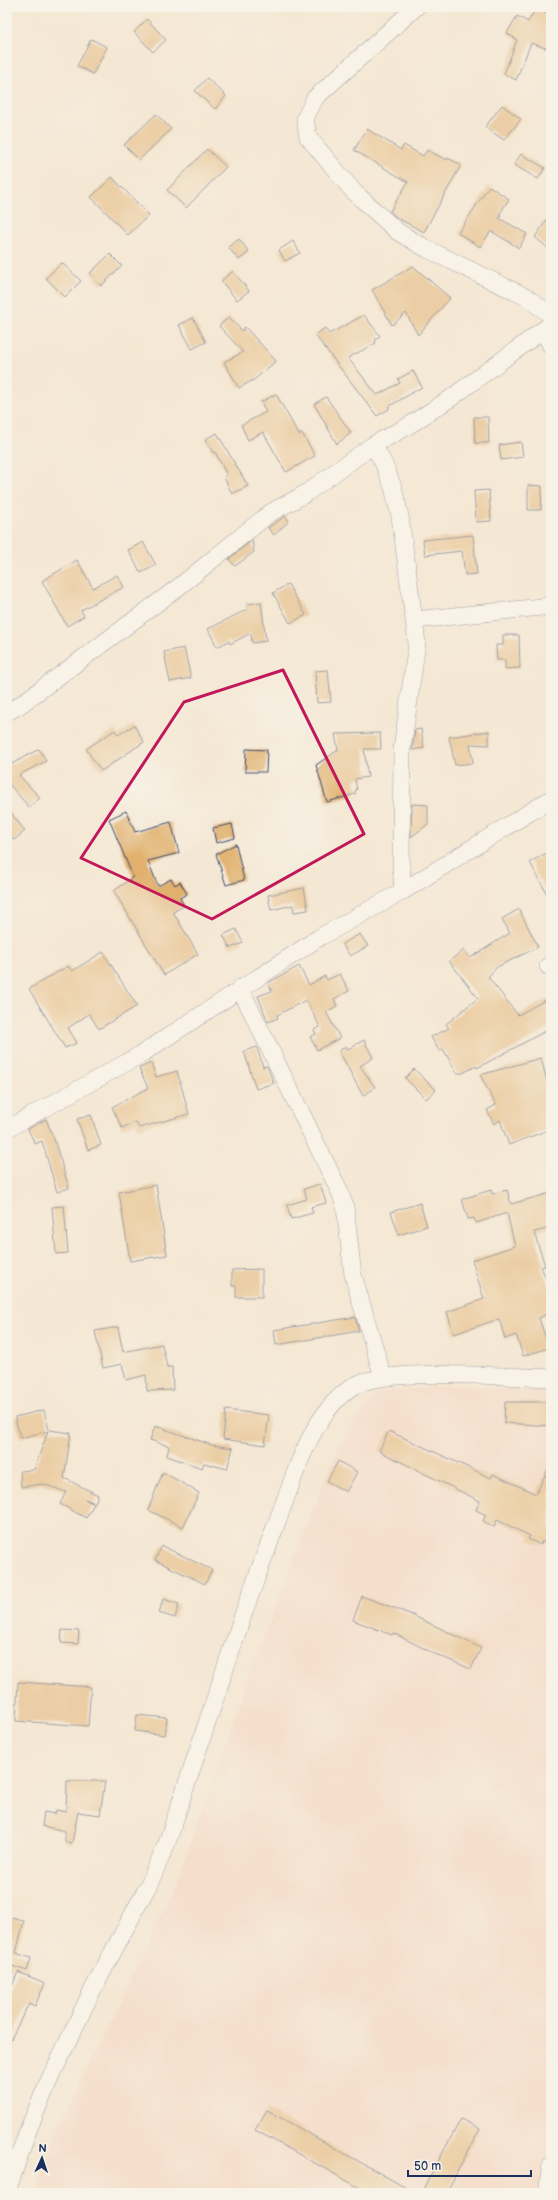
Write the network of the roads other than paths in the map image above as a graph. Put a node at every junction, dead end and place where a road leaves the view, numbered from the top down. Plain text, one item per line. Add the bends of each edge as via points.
1 (416, 7) edge
2 (548, 323) edge
3 (551, 346) edge
4 (373, 445) junction
5 (551, 606) edge
6 (415, 620) junction
7 (7, 712) edge
8 (551, 799) edge
9 (403, 891) junction
10 (240, 988) junction
11 (7, 1129) edge
12 (382, 1377) junction
13 (551, 1378) edge
14 (551, 2165) edge
15 (7, 2192) edge
16 (547, 2193) edge

1 - 2 street via 314,98 305,119 308,137 354,192 398,232 427,249 526,297
2 - 3 street
2 - 4 street via 451,398
4 - 6 street via 393,486
4 - 7 street via 305,494 270,513 180,586
5 - 6 street
6 - 9 street via 418,643 402,748
8 - 9 street
9 - 10 street via 320,937
10 - 11 street via 140,1055
10 - 12 street via 340,1192 345,1207 353,1275
12 - 13 street via 461,1375
12 - 15 street via 351,1388 336,1400 307,1443 246,1609 167,1843 149,1884 92,1991 47,2085 26,2134
14 - 16 street

